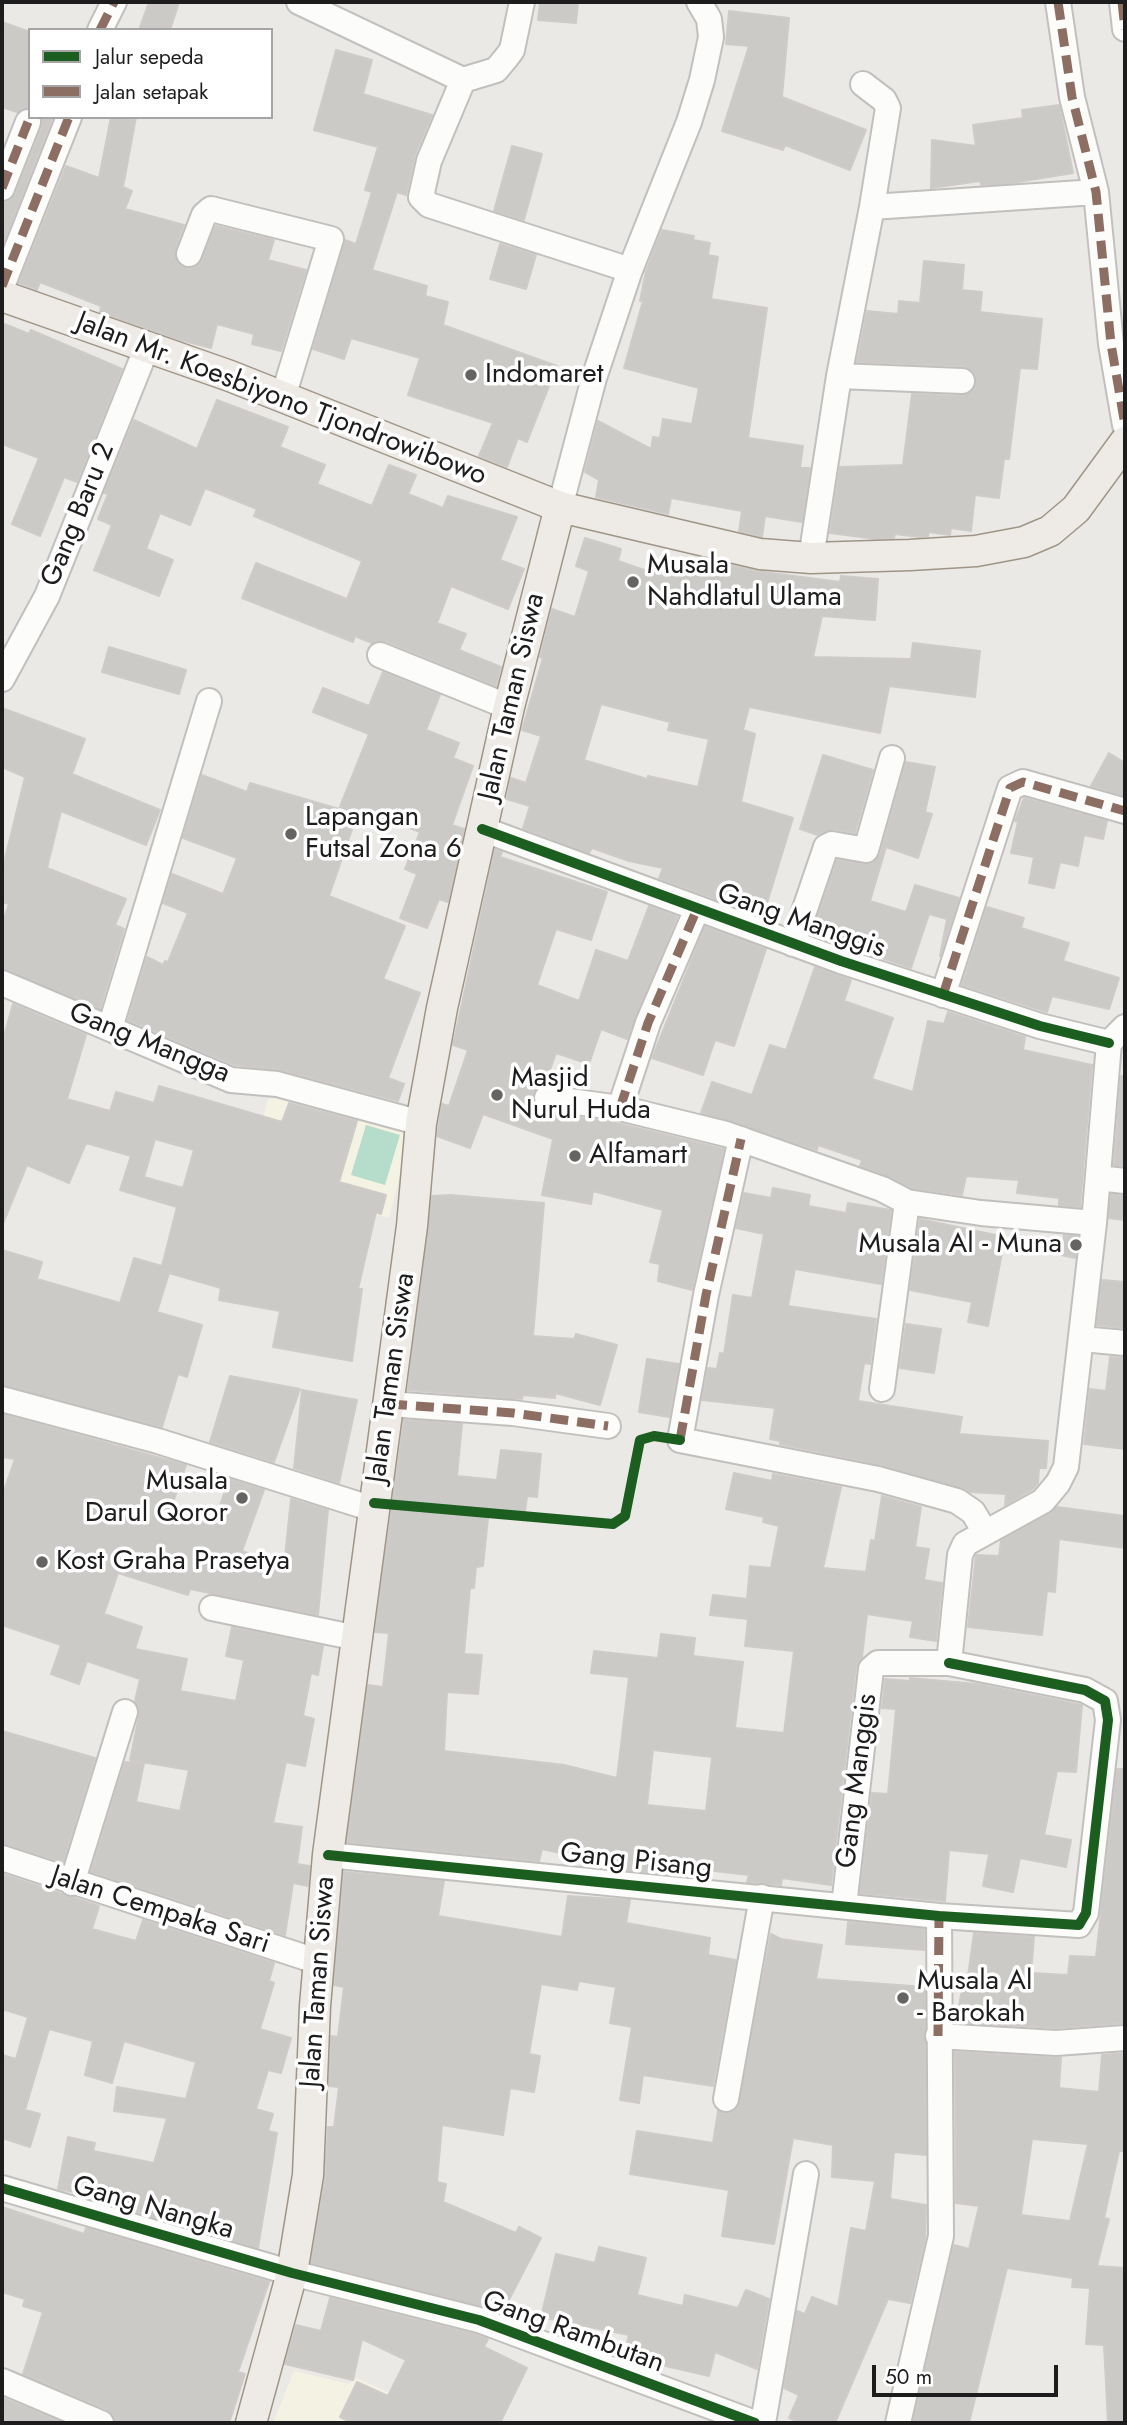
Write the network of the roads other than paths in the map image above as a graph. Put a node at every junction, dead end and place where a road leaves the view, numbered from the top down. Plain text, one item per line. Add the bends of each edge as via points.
1 (114, 2) edge
2 (299, 2) edge
3 (522, 2) edge
4 (699, 2) edge
5 (1058, 2) edge
6 (1122, 2) edge
7 (101, 28) edge
8 (1125, 29) edge
9 (463, 80) junction
10 (863, 84) dead end
11 (68, 119) edge
12 (28, 122) dead end
13 (2, 188) edge
14 (1096, 192) junction
15 (872, 207) junction
16 (189, 254) dead end
17 (630, 270) junction
18 (2, 286) edge
19 (2, 296) edge
20 (147, 347) junction
21 (839, 376) junction
22 (962, 381) dead end
23 (283, 397) junction
24 (1124, 442) edge
25 (560, 507) junction
26 (811, 558) junction
27 (380, 655) dead end
28 (2, 679) edge
29 (209, 701) dead end
30 (509, 707) junction
31 (892, 758) dead end
32 (1125, 811) edge
33 (482, 829) junction
34 (698, 909) junction
35 (793, 944) junction
36 (2, 982) edge
37 (943, 995) junction
38 (110, 1028) junction
39 (1117, 1035) edge
40 (547, 1098) dead end
41 (620, 1108) junction
42 (421, 1123) junction
43 (741, 1139) junction
44 (1098, 1178) junction
45 (1125, 1181) edge
46 (907, 1202) junction
47 (1094, 1223) junction
48 (1082, 1339) junction
49 (1125, 1343) edge
50 (882, 1389) dead end
51 (2, 1399) edge
52 (389, 1404) junction
53 (608, 1426) dead end
54 (373, 1509) junction
55 (985, 1532) junction
56 (212, 1608) dead end
57 (357, 1637) junction
58 (949, 1662) junction
59 (125, 1712) dead end
60 (1116, 1721) edge
61 (328, 1855) junction
62 (2, 1858) edge
63 (72, 1883) junction
64 (762, 1897) junction
65 (844, 1906) junction
66 (939, 1916) junction
67 (319, 1962) junction
68 (938, 2036) junction
69 (1125, 2038) edge
70 (726, 2099) dead end
71 (806, 2174) dead end
72 (2, 2188) edge
73 (292, 2273) junction
74 (2, 2381) edge
75 (101, 2423) edge
76 (251, 2423) edge
77 (755, 2423) edge
78 (763, 2423) edge
79 (898, 2423) edge

1 - 7 street
2 - 9 street
3 - 9 street via 512,50 506,58 496,70
4 - 17 street via 709,19 711,37 702,80
5 - 14 street via 1072,97
6 - 8 street
9 - 17 street via 429,161 421,197 429,205
10 - 15 street via 888,108
11 - 18 street
12 - 13 street
14 - 15 street
14 - 24 street
15 - 21 street
16 - 23 street via 204,215 211,209 331,239
17 - 25 street via 594,378
19 - 20 main road, Jalan Mr. Koesbiyono Tjondrowibowo
20 - 23 main road, Jalan Mr. Koesbiyono Tjondrowibowo
20 - 28 street, Gang Baru 2 via 47,596
21 - 22 street
21 - 26 street
23 - 25 main road, Jalan Mr. Koesbiyono Tjondrowibowo
24 - 26 main road, Jalan Mr. Koesbiyono Tjondrowibowo via 1076,509 1050,531 1024,542 976,551
25 - 26 main road, Jalan Mr. Koesbiyono Tjondrowibowo via 761,554
25 - 30 main road, Jalan Taman Siswa
27 - 30 street
29 - 38 street
30 - 33 main road, Jalan Taman Siswa
31 - 35 street via 866,850 826,847
32 - 37 street via 1023,782 1010,788
33 - 34 street, Gang Manggis
33 - 42 main road, Jalan Taman Siswa
34 - 35 street, Gang Manggis
34 - 41 street via 648,1023
35 - 37 street, Gang Manggis
36 - 38 street, Gang Mangga
37 - 39 street, Gang Manggis via 1040,1026
38 - 42 street, Gang Mangga via 231,1080 277,1084
39 - 44 street, Gang Manggis
40 - 41 street
41 - 43 street
42 - 52 main road, Jalan Taman Siswa
43 - 46 street
43 - 55 street via 680,1440 878,1479 957,1501 973,1512
44 - 45 street
44 - 47 street, Gang Manggis
46 - 47 street
46 - 50 street
47 - 48 street, Gang Manggis
48 - 49 street
48 - 55 street, Gang Manggis via 1066,1467 1058,1483 1043,1501
51 - 54 street via 158,1441
52 - 53 street
52 - 54 main road, Jalan Taman Siswa
54 - 57 main road, Jalan Taman Siswa
55 - 58 street, Gang Manggis via 965,1544 960,1555
56 - 57 street
57 - 61 main road, Jalan Taman Siswa
58 - 60 street via 1085,1690 1105,1701
58 - 65 street, Gang Manggis via 878,1663 872,1670
59 - 63 street
60 - 66 street, Gang Pisang via 1086,1913 1079,1925
61 - 64 street, Gang Pisang
61 - 67 main road, Jalan Taman Siswa
62 - 63 street, Jalan Cempaka Sari
63 - 67 street, Jalan Cempaka Sari
64 - 65 street, Gang Pisang
64 - 70 street
65 - 66 street, Gang Pisang
66 - 68 street
67 - 73 main road, Jalan Taman Siswa via 308,2175
68 - 69 street via 1056,2043
68 - 79 street via 941,2236
71 - 78 street
72 - 73 street, Gang Nangka
73 - 76 main road, Jalan Taman Siswa
73 - 77 street, Gang Rambutan via 479,2320
74 - 75 street

